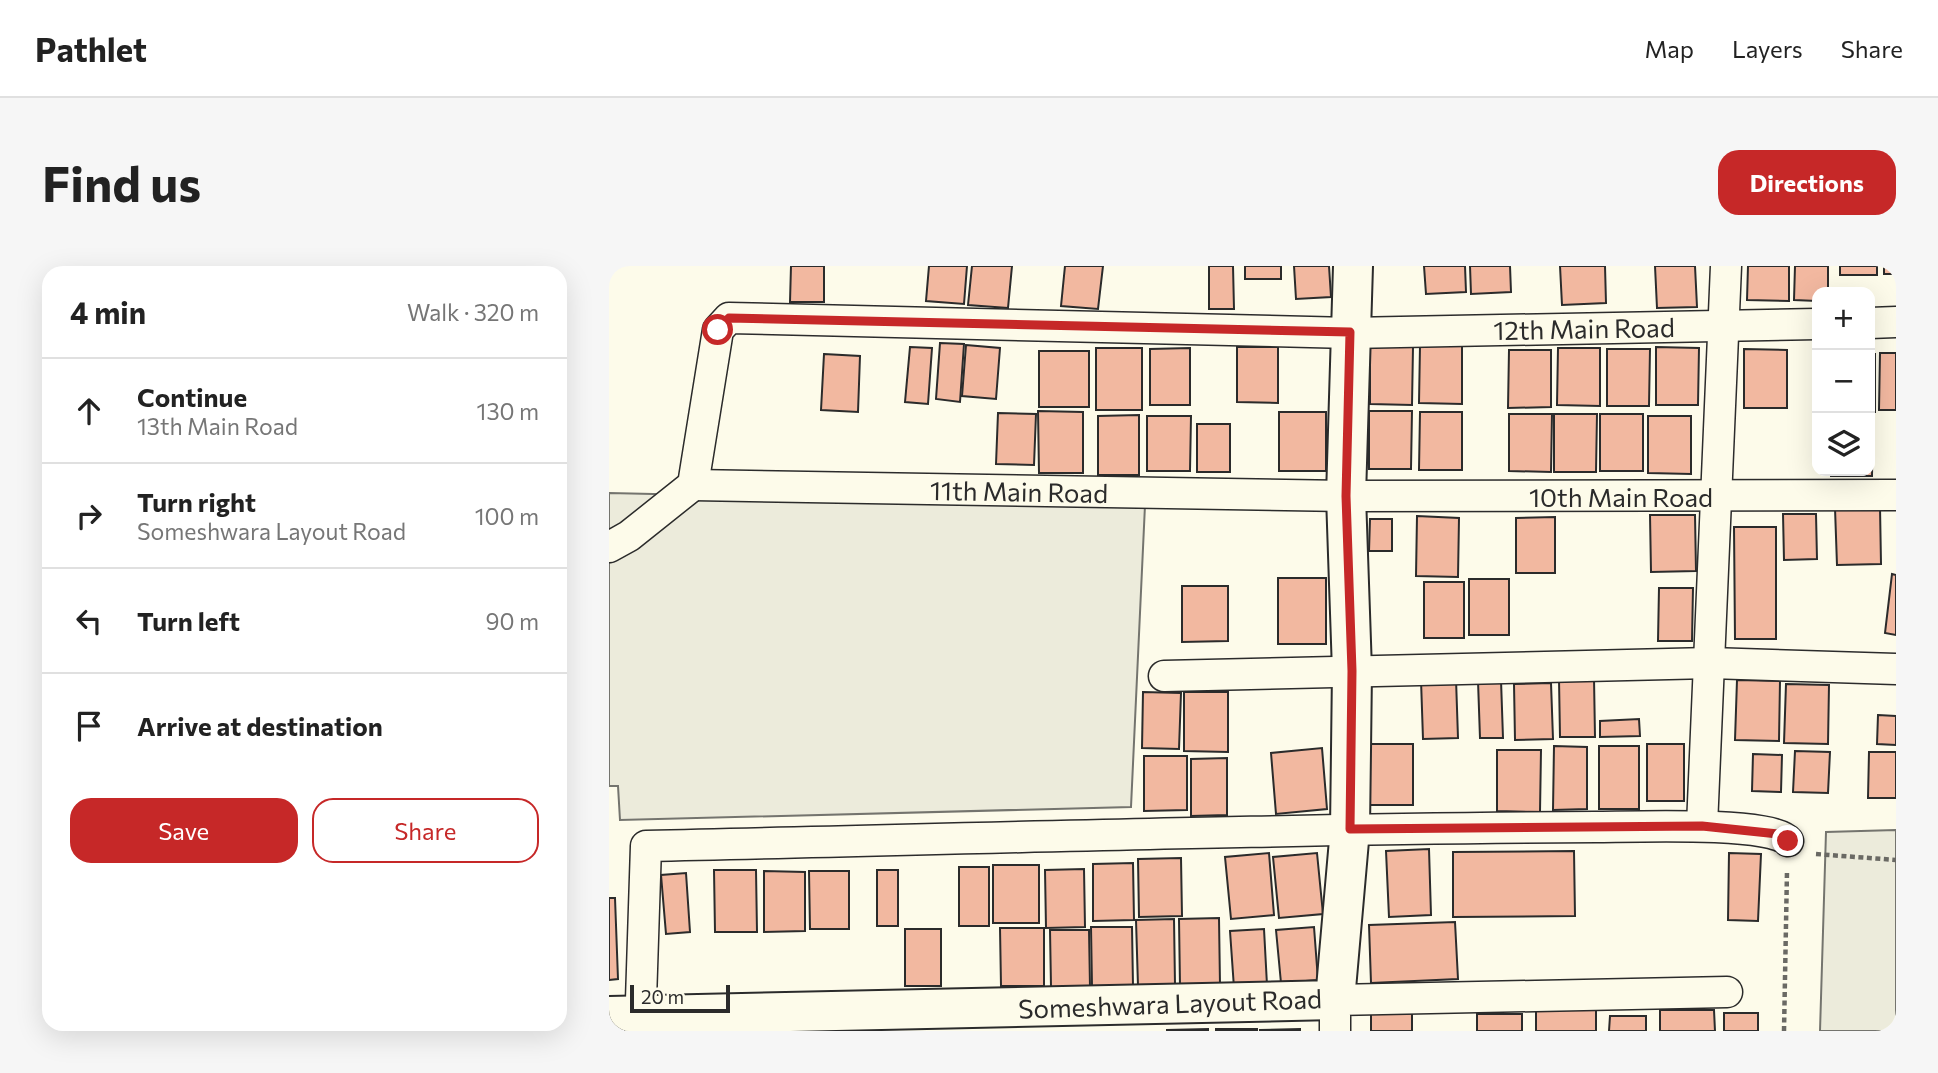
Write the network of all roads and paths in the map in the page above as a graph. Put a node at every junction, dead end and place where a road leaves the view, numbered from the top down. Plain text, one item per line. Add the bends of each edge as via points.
1 (1353, 266) edge
2 (1726, 266) edge
3 (1875, 323) edge
4 (1896, 323) edge
5 (1812, 324) edge
6 (1724, 325) junction
7 (1350, 332) junction
8 (693, 485) junction
9 (1896, 495) edge
10 (1346, 496) junction
11 (1717, 496) junction
12 (609, 547) edge
13 (1710, 663) junction
14 (1896, 669) edge
15 (1352, 671) junction
16 (1164, 676) dead end
17 (1702, 826) junction
18 (1350, 829) junction
19 (1788, 846) junction
20 (1896, 860) edge
21 (1727, 992) dead end
22 (1335, 1015) edge
23 (629, 1021) edge
24 (1784, 1031) edge

1 - 7 street, Someshwara Layout Road
2 - 6 street
3 - 4 street
5 - 6 street, 12th Main Road
6 - 7 street, 12th Main Road
6 - 11 street
7 - 8 street, 12th Main Road via 729,318 718,330
7 - 10 street, Someshwara Layout Road
8 - 10 street, 11th Main Road
8 - 12 street
9 - 11 street, 10th Main Road
10 - 11 street, 10th Main Road
10 - 15 street, Someshwara Layout Road
11 - 13 street
13 - 14 street
13 - 15 street
13 - 17 street
15 - 16 street
15 - 18 street, Someshwara Layout Road
17 - 18 street
17 - 19 street via 1778,834
18 - 22 street, Someshwara Layout Road
18 - 23 street via 646,846
19 - 20 path
19 - 24 path
21 - 22 street
22 - 23 street, Someshwara Layout Road

